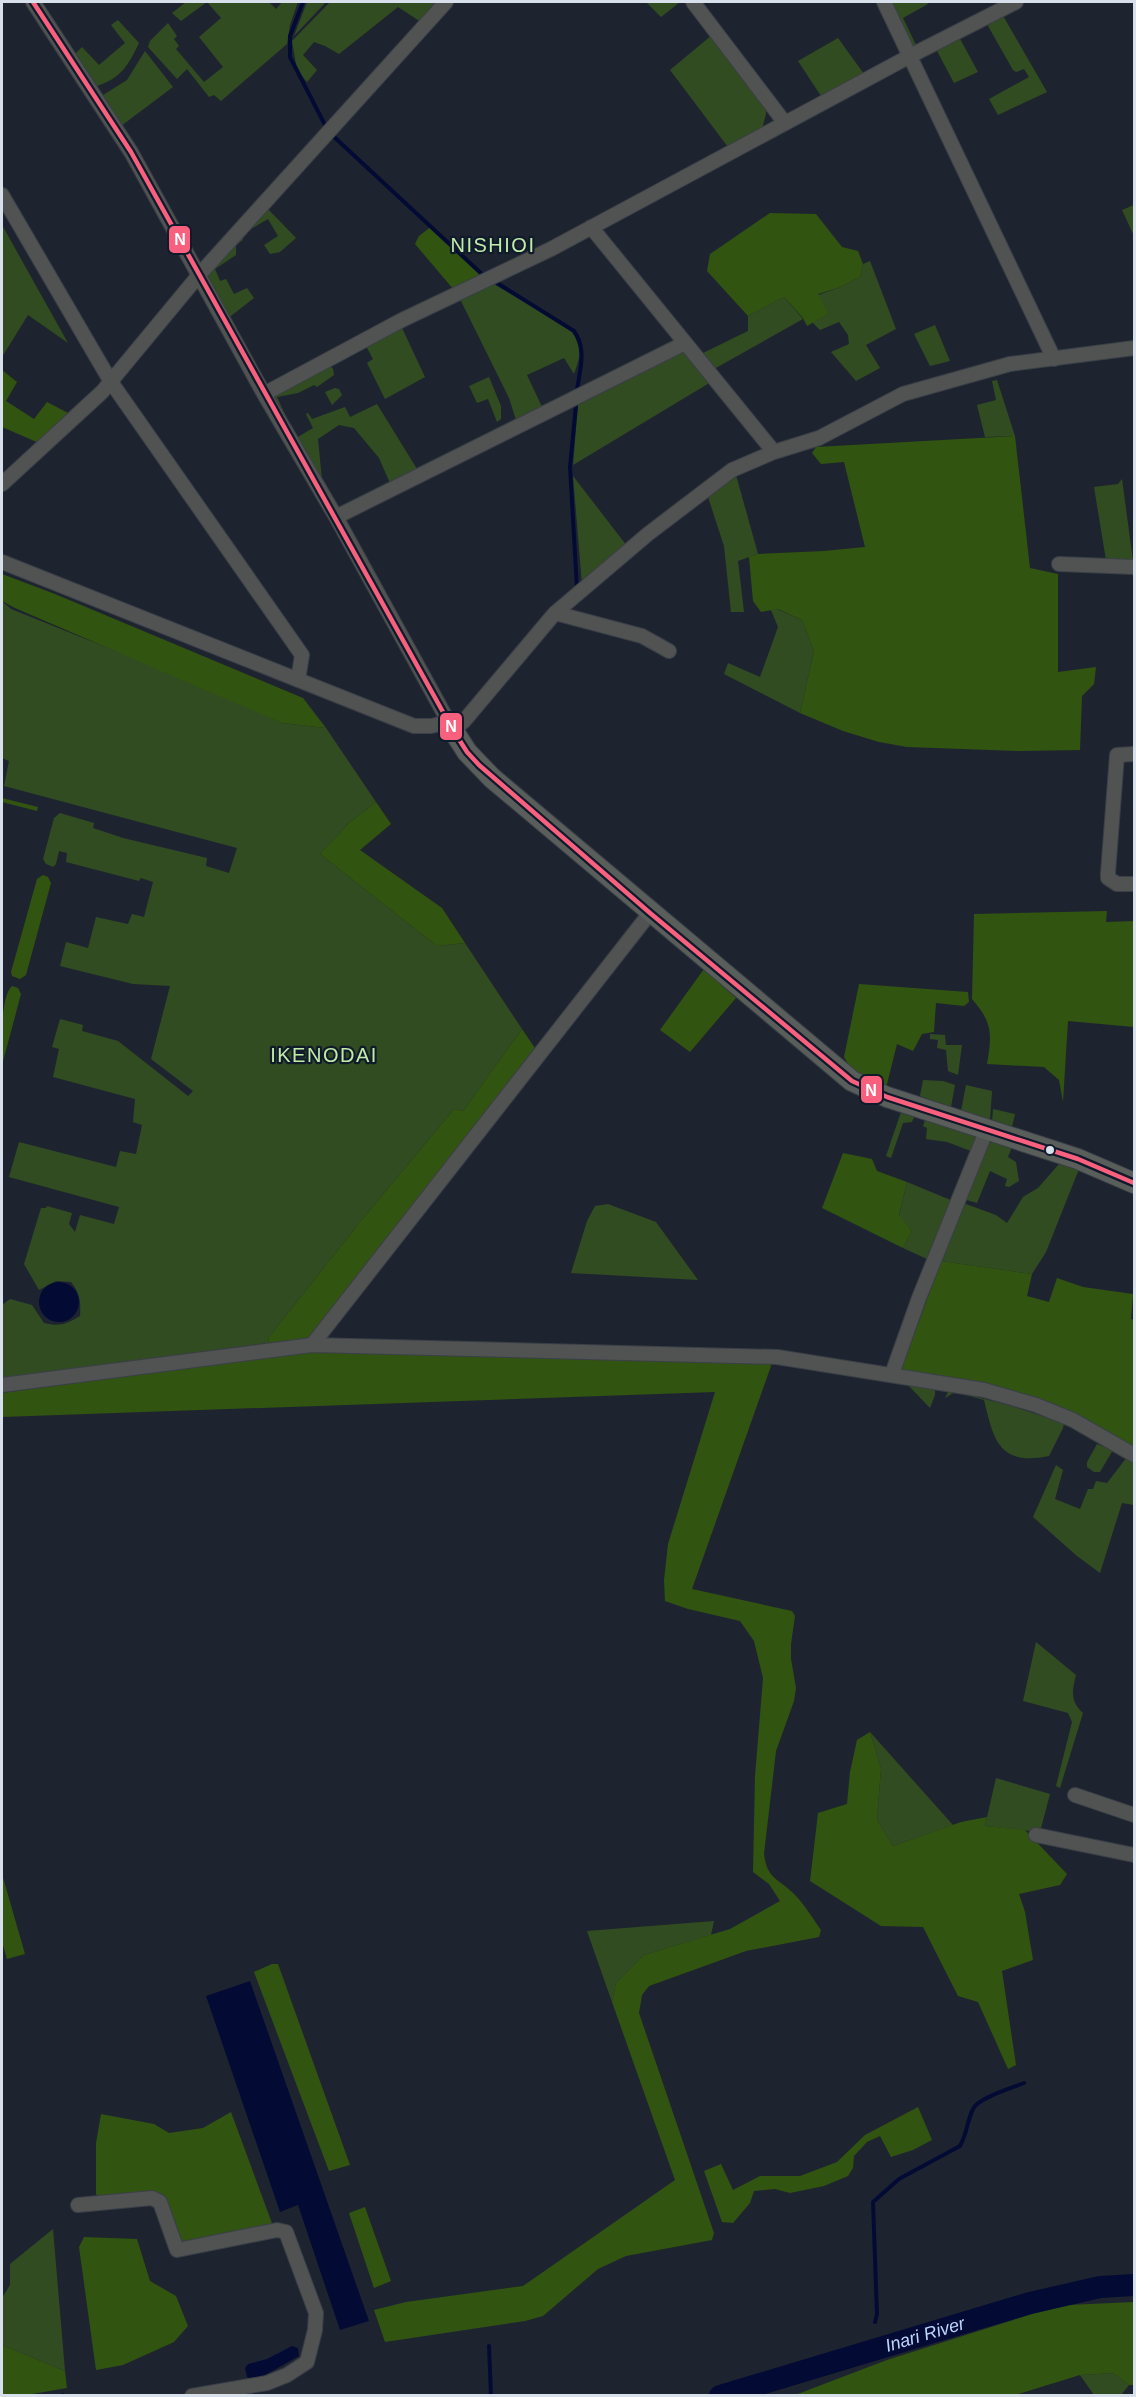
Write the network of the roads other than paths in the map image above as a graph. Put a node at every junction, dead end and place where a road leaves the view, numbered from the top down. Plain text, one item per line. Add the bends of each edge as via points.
1 (33, 2) edge
2 (446, 2) edge
3 (693, 2) edge
4 (884, 2) edge
5 (1016, 2) edge
6 (910, 56) junction
7 (785, 123) junction
8 (2, 195) edge
9 (591, 227) junction
10 (198, 275) junction
11 (685, 343) junction
12 (1134, 348) edge
13 (1054, 358) junction
14 (111, 382) junction
15 (264, 394) junction
16 (774, 452) junction
17 (2, 484) edge
18 (336, 517) junction
19 (2, 562) edge
20 (1059, 564) dead end
21 (1134, 567) edge
22 (555, 613) junction
23 (669, 651) dead end
24 (298, 680) junction
25 (451, 726) junction
26 (1134, 754) edge
27 (1134, 884) edge
28 (650, 913) junction
29 (987, 1129) junction
30 (1134, 1183) edge
31 (312, 1345) junction
32 (892, 1374) junction
33 (2, 1384) edge
34 (1134, 1455) edge
35 (1075, 1795) dead end
36 (1134, 1815) edge
37 (1036, 1835) dead end
38 (1134, 1855) edge
39 (78, 2205) dead end
40 (192, 2396) edge

1 - 10 street via 131,152
2 - 10 street
3 - 7 street
4 - 6 street
5 - 6 street
6 - 7 street
6 - 13 street
7 - 9 street
8 - 14 street
9 - 11 street
9 - 15 street via 402,320
10 - 14 street
10 - 15 street
11 - 16 street
11 - 18 street
12 - 13 street
13 - 16 street via 1011,364 903,394 819,438
14 - 17 street
14 - 24 street via 302,655
15 - 18 street
16 - 22 street via 732,470 703,491
18 - 25 street
19 - 24 street
20 - 21 street
22 - 23 street via 642,636
22 - 25 street via 464,721
24 - 25 street via 414,726
25 - 28 street via 467,752 492,778
26 - 27 street via 1117,755 1108,873 1112,882
28 - 29 street via 852,1081 887,1097
28 - 31 street
29 - 30 street via 1078,1159
29 - 32 street
31 - 32 street via 777,1357
31 - 33 street
32 - 34 street via 984,1390 1036,1405 1073,1420
35 - 36 street
37 - 38 street
39 - 40 street via 152,2199 160,2202 177,2250 277,2230 286,2232 316,2313 307,2362 267,2383

